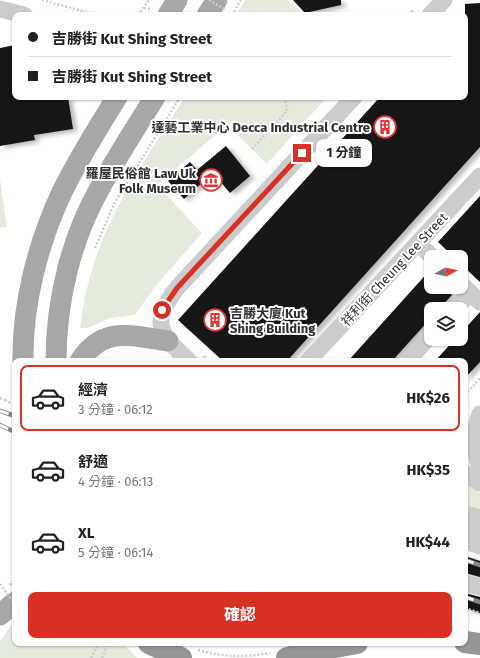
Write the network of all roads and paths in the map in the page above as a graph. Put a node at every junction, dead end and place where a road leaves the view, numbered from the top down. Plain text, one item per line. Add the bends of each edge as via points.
1 (42, 0) edge
2 (149, 0) edge
3 (177, 0) edge
4 (209, 0) edge
5 (241, 0) edge
6 (444, 0) edge
7 (0, 8) edge
8 (144, 8) junction
9 (216, 8) edge
10 (14, 12) edge
11 (87, 12) edge
12 (141, 12) edge
13 (161, 12) edge
14 (234, 12) edge
15 (433, 12) edge
16 (115, 100) edge
17 (153, 100) edge
18 (178, 100) edge
19 (285, 100) edge
20 (351, 100) edge
21 (252, 149) dead end
22 (480, 176) edge
23 (418, 243) junction
24 (425, 250) edge
25 (94, 252) dead end
26 (470, 293) edge
27 (462, 302) edge
28 (168, 341) junction
29 (424, 343) edge
30 (195, 357) edge
31 (23, 358) edge
32 (56, 358) edge
33 (83, 358) edge
34 (311, 358) edge
35 (410, 358) dead end
36 (480, 378) edge
37 (468, 392) edge
38 (0, 398) edge
39 (12, 403) edge
40 (480, 414) edge
41 (480, 467) edge
42 (468, 475) edge
43 (480, 483) edge
44 (468, 515) edge
45 (480, 518) edge
46 (468, 528) edge
47 (480, 532) edge
48 (468, 542) edge
49 (480, 546) edge
50 (0, 584) edge
51 (468, 584) edge
52 (480, 587) edge
53 (6, 609) edge
54 (468, 609) edge
55 (480, 613) edge
56 (468, 642) edge
57 (480, 644) edge
58 (97, 646) edge
59 (107, 646) edge
60 (145, 646) edge
61 (160, 646) edge
62 (340, 646) edge
63 (186, 653) edge
64 (280, 655) edge
65 (92, 658) edge
66 (102, 658) edge
67 (153, 658) edge

1 - 11 path
2 - 8 path
3 - 13 main road
4 - 9 path, bridge
5 - 14 path
6 - 15 street
7 - 10 street
8 - 12 path
8 - 13 path
16 - 31 main road via 72,174 51,218 30,294
17 - 32 main road via 101,186 81,229 64,284
18 - 25 path via 114,204
19 - 21 path via 287,111
20 - 28 street via 177,288 162,310 162,334
22 - 23 street, 祥利街 Cheung Lee Street
23 - 24 street
23 - 34 street, 祥利街 Cheung Lee Street
26 - 27 street
28 - 30 street
28 - 33 main road via 122,334 98,342
29 - 35 street
36 - 37 path
38 - 39 path, bridge
40 - 41 street via 474,434
42 - 43 street
44 - 45 street
46 - 47 street
48 - 49 street
50 - 53 path, bridge
51 - 52 street
54 - 55 path
56 - 57 highway
58 - 65 path
59 - 66 path
60 - 67 main road
61 - 63 highway
62 - 64 highway
63 - 64 path via 226,657

